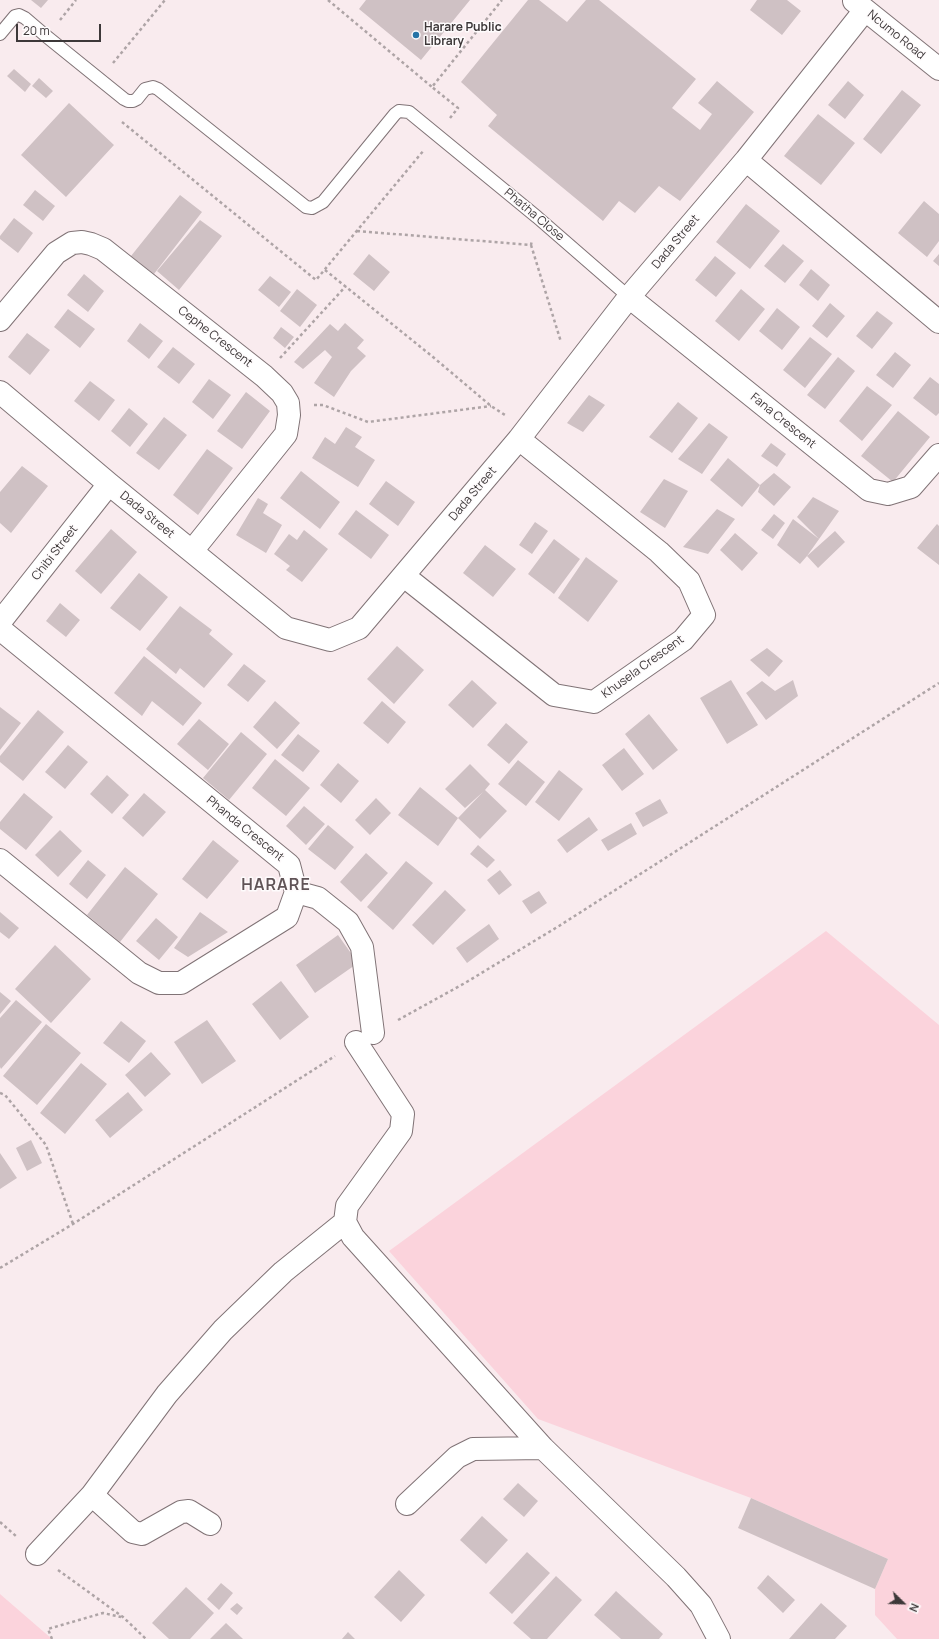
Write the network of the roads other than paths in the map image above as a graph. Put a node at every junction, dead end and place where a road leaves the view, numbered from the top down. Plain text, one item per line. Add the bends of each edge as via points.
1 (859, 5) edge
2 (0, 34) edge
3 (939, 69) edge
4 (746, 160) junction
5 (630, 297) junction
6 (0, 320) edge
7 (939, 322) edge
8 (0, 392) edge
9 (519, 439) junction
10 (939, 454) edge
11 (109, 484) junction
12 (192, 551) junction
13 (404, 576) junction
14 (0, 622) edge
15 (0, 629) edge
16 (0, 860) edge
17 (296, 892) junction
18 (345, 1222) junction
19 (543, 1448) junction
20 (92, 1495) junction
21 (407, 1504) dead end
22 (210, 1524) dead end
23 (37, 1554) road end
24 (718, 1639) edge

1 - 3 street, Ncumo Road
1 - 4 street, Dada Street
2 - 5 lane, Phatha Close via 15,16 19,15 128,101 137,99 148,87 158,89 306,207 312,208 323,202 395,114 399,111 408,112
4 - 5 street, Dada Street
4 - 7 street
5 - 9 street, Dada Street
5 - 10 street, Fana Crescent via 868,490 888,494 911,487
6 - 12 street, Cephe Crescent via 56,253 72,243 82,242 103,249 282,393 288,404 286,434
8 - 11 street, Dada Street
9 - 13 street, Dada Street
9 - 13 street, Khusela Crescent via 659,552 689,581 704,615 696,625 683,640 594,702 554,694
11 - 12 street, Dada Street
11 - 14 street, Chibi Street
12 - 13 street, Dada Street via 286,628 330,640 359,628
15 - 17 street, Phanda Crescent via 289,865
16 - 17 street via 139,973 159,983 181,983 288,918
17 - 18 street via 318,898 348,922 362,947 365,1038 403,1114 401,1131 347,1206
18 - 19 street via 353,1237
18 - 20 street via 283,1272 223,1330 167,1394
19 - 21 street via 473,1449 457,1457
19 - 24 street via 676,1577 701,1605
20 - 22 street via 133,1532 142,1534 181,1512 189,1511
20 - 23 street

